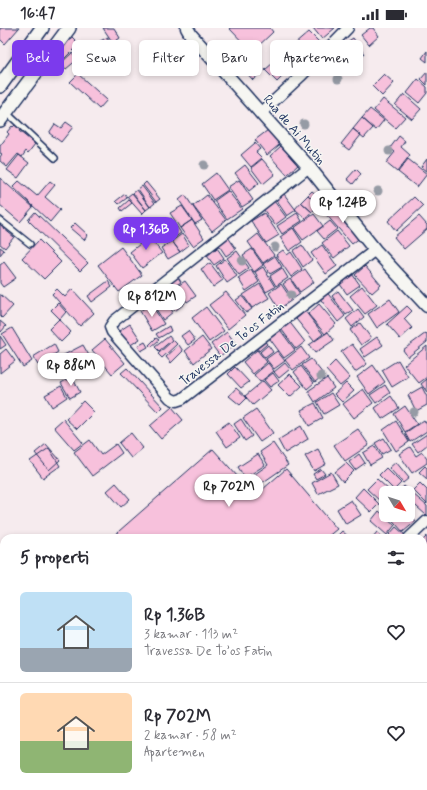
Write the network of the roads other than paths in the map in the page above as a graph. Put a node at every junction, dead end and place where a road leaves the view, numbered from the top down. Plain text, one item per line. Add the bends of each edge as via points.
1 (42, 28) edge
2 (69, 28) edge
3 (187, 28) edge
4 (348, 28) edge
5 (0, 86) edge
6 (261, 113) junction
7 (3, 116) edge
8 (55, 158) dead end
9 (309, 167) junction
10 (0, 220) edge
11 (30, 244) dead end
12 (375, 250) junction
13 (427, 306) edge
14 (427, 521) edge
15 (413, 534) edge

1 - 5 main road
2 - 7 main road
3 - 6 street, Rua de Ai Mutin
4 - 6 street
6 - 9 street, Rua de Ai Mutin
7 - 8 lane
9 - 12 street, Rua de Ai Mutin
9 - 12 street, Travessa De To’os Fatin via 114,321 110,327 112,332 170,398 176,401 182,399
10 - 11 lane
12 - 13 street, Rua de Ai Mutin
14 - 15 street

